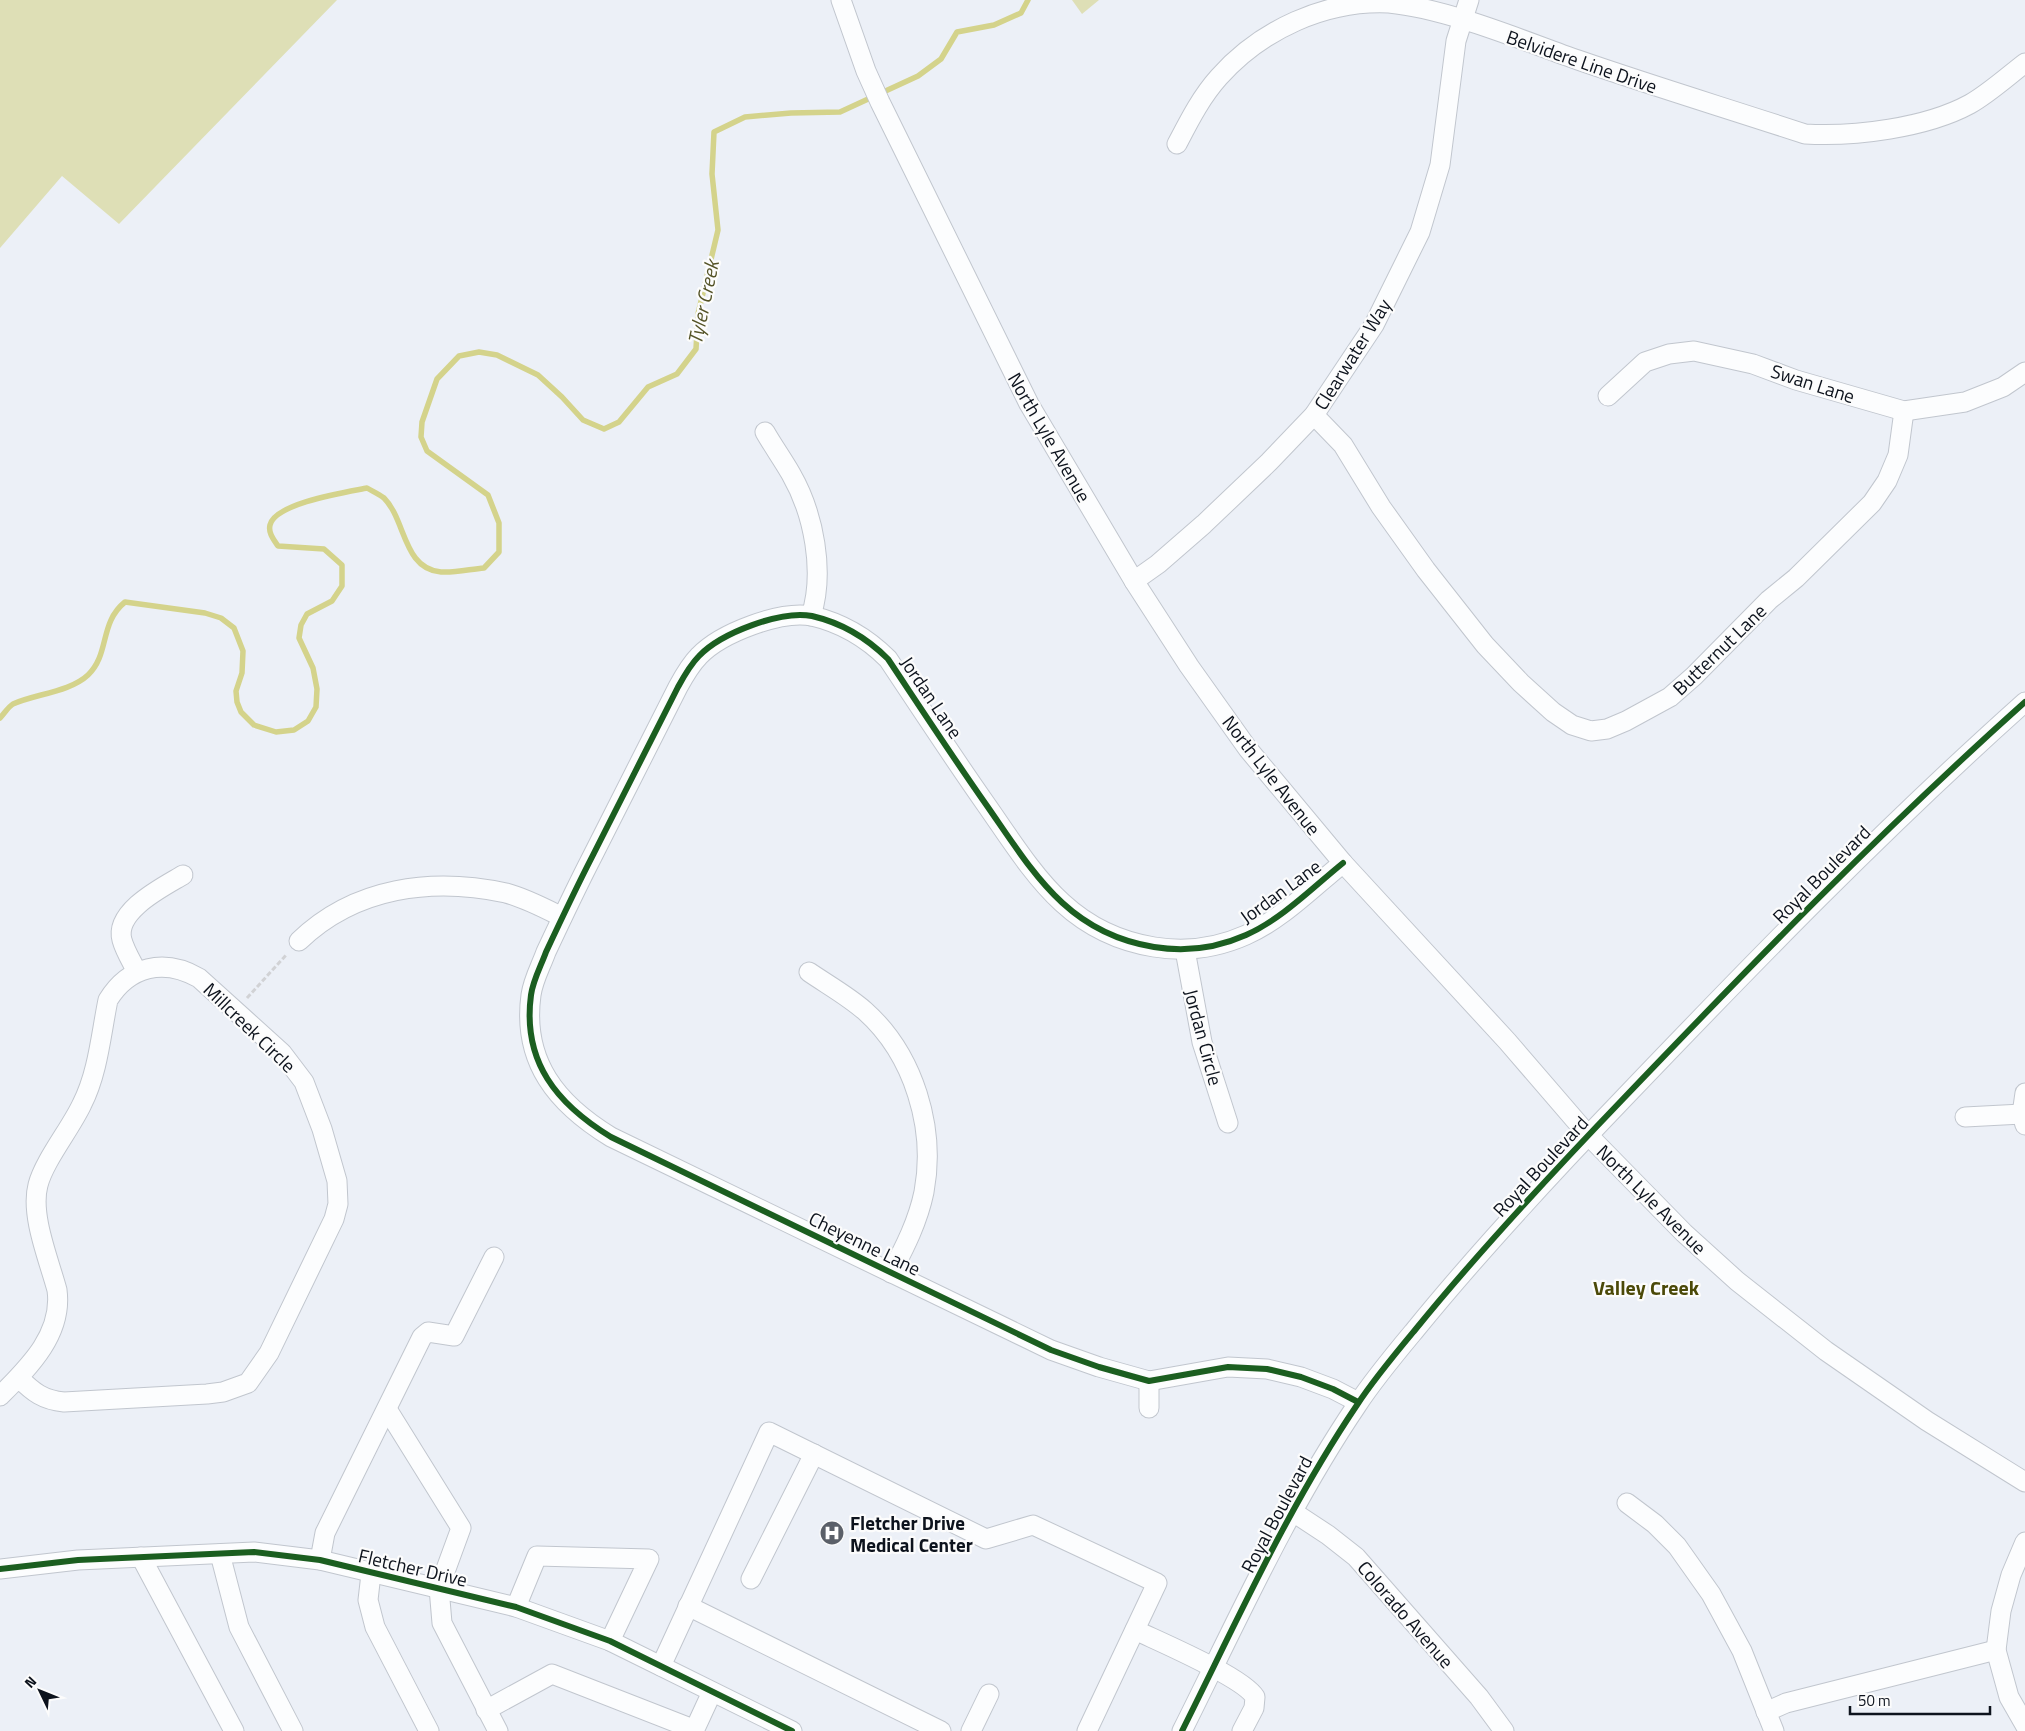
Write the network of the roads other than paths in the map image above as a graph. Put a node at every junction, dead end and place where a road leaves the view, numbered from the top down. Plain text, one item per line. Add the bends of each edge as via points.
1 (841, 0) edge
2 (1469, 0) edge
3 (1462, 20) junction
4 (2025, 62) edge
5 (1177, 144) dead end
6 (2025, 372) edge
7 (1608, 396) dead end
8 (1904, 411) junction
9 (1314, 415) junction
10 (765, 432) dead end
11 (1134, 581) junction
12 (811, 616) junction
13 (2025, 702) edge
14 (1343, 863) junction
15 (183, 875) dead end
16 (562, 917) junction
17 (299, 941) road end
18 (1184, 950) junction
19 (137, 972) junction
20 (809, 972) dead end
21 (2025, 1093) edge
22 (1965, 1118) dead end
23 (2024, 1119) edge
24 (1228, 1123) dead end
25 (1588, 1135) junction
26 (494, 1257) dead end
27 (891, 1273) junction
28 (19, 1378) junction
29 (1149, 1381) junction
30 (0, 1396) edge
31 (1358, 1402) junction
32 (1149, 1408) dead end
33 (387, 1409) junction
34 (814, 1454) junction
35 (2025, 1482) edge
36 (1627, 1503) dead end
37 (1293, 1512) junction
38 (2025, 1542) edge
39 (220, 1554) junction
40 (141, 1557) junction
41 (320, 1560) junction
42 (0, 1569) edge
43 (371, 1574) junction
44 (751, 1579) dead end
45 (439, 1588) junction
46 (688, 1606) junction
47 (516, 1607) junction
48 (1135, 1630) junction
49 (610, 1642) junction
50 (1996, 1650) junction
51 (661, 1666) junction
52 (1212, 1668) junction
53 (712, 1692) junction
54 (989, 1694) dead end
55 (486, 1710) junction
56 (1766, 1712) junction
57 (2025, 1725) edge
58 (693, 1730) edge
59 (234, 1731) edge
60 (294, 1731) edge
61 (430, 1731) edge
62 (498, 1731) edge
63 (792, 1731) edge
64 (941, 1731) edge
65 (971, 1731) edge
66 (1087, 1731) edge
67 (1182, 1731) edge
68 (1242, 1731) edge
69 (1504, 1731) edge
70 (1774, 1731) edge

1 - 11 street, North Lyle Avenue via 880,102 1029,404
2 - 3 street, Clearwater Way
3 - 4 street, Belvidere Line Drive via 1804,134 1832,136 1932,120 1970,104
3 - 5 street, Belvidere Line Drive via 1390,3 1359,2 1304,16 1276,29 1245,51 1218,77 1194,111
3 - 9 street, Clearwater Way via 1451,68 1440,165 1420,232 1374,325
6 - 8 street, Swan Lane via 2003,387 1964,402
7 - 8 street, Swan Lane via 1646,362 1669,354 1694,351 1753,364
8 - 9 street, Butternut Lane via 1898,455 1872,503 1670,697 1626,721 1591,731 1572,725 1553,712 1485,645 1381,507 1343,445
9 - 11 street, Clearwater Way via 1204,524
10 - 12 street via 792,476 811,527 817,584
11 - 14 street, North Lyle Avenue via 1248,749
12 - 16 street, Jordan Lane via 772,620 732,633 700,655 689,668
12 - 18 street, Jordan Lane via 846,628 888,659 1032,869 1067,908 1110,936 1140,945
13 - 25 street, Royal Boulevard via 1864,852
14 - 18 street, Jordan Lane via 1287,909 1246,935
14 - 25 street, North Lyle Avenue via 1507,1041
15 - 19 street via 145,899 125,918 122,938
16 - 17 street via 506,894 455,885 416,886 382,894 330,915
16 - 27 street, Cheyenne Lane via 537,974 531,994 530,1018 532,1041 543,1073 556,1093 587,1122 612,1136
18 - 24 street, Jordan Circle via 1202,1042
19 - 28 street, Millcreek Circle via 124,980 108,1000 90,1086 38,1185 38,1218 56,1290 57,1315 44,1347
19 - 28 street, Millcreek Circle via 163,966 199,978 282,1052 304,1082 322,1129 338,1188 334,1218 269,1353 248,1383 207,1394 64,1402 42,1398
20 - 27 street via 851,1000 878,1024 909,1070 923,1116 928,1159 924,1192 914,1225
21 - 23 street
22 - 23 street
25 - 31 street, Royal Boulevard via 1443,1295
25 - 35 street, North Lyle Avenue via 1684,1233 1744,1287 1826,1351 1927,1421
26 - 33 street via 454,1336 428,1332 422,1338
27 - 29 street, Cheyenne Lane via 1051,1350
28 - 30 street, Millcreek Circle
29 - 31 street, Cheyenne Lane via 1228,1367 1267,1369 1301,1377
29 - 32 street
31 - 37 street, Royal Boulevard
33 - 41 street via 325,1533
33 - 45 street via 461,1528
34 - 44 street
34 - 46 street via 769,1432
34 - 48 street via 986,1539 1033,1525 1157,1583
36 - 56 street via 1677,1546 1711,1594 1742,1651
37 - 52 street, Royal Boulevard
37 - 69 street, Colorado Avenue via 1356,1557 1479,1697
38 - 50 street via 2001,1611
39 - 40 street, Fletcher Drive
39 - 41 street, Fletcher Drive via 254,1552
39 - 60 street via 239,1627
40 - 42 street, Fletcher Drive
40 - 59 street
41 - 43 street, Fletcher Drive
43 - 45 street, Fletcher Drive
43 - 61 street via 368,1600 375,1626
45 - 47 street, Fletcher Drive
45 - 55 street via 442,1623
46 - 51 street
46 - 64 street
47 - 49 street, Fletcher Drive
47 - 49 street via 537,1556 649,1559
48 - 52 street
48 - 66 street
49 - 51 street, Fletcher Drive
50 - 56 street via 1786,1703
50 - 57 street via 2009,1697
51 - 53 street, Fletcher Drive
52 - 67 street, Royal Boulevard
52 - 68 street via 1250,1690 1255,1697 1254,1708
53 - 58 street
53 - 63 street, Fletcher Drive
54 - 65 street
55 - 58 street via 552,1674
55 - 62 street
56 - 70 street

